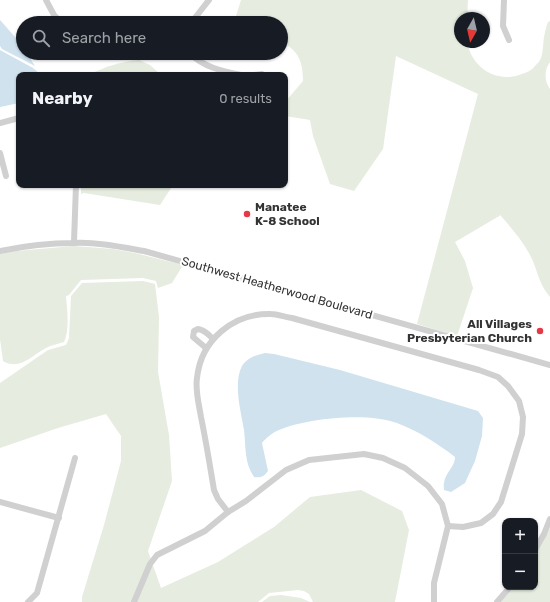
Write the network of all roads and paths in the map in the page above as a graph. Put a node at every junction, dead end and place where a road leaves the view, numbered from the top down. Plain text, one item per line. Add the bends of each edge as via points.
1 (46, 0) edge
2 (209, 0) edge
3 (504, 0) edge
4 (55, 16) edge
5 (196, 16) edge
6 (508, 40) dead end
7 (199, 60) edge
8 (227, 72) edge
9 (16, 119) edge
10 (0, 123) edge
11 (0, 153) edge
12 (6, 176) dead end
13 (76, 188) edge
14 (74, 242) junction
15 (0, 251) edge
16 (214, 339) junction
17 (206, 348) junction
18 (550, 365) edge
19 (75, 458) dead end
20 (0, 502) edge
21 (228, 512) junction
22 (59, 518) junction
23 (550, 519) edge
24 (448, 526) junction
25 (538, 545) edge
26 (507, 590) edge
27 (28, 602) edge
28 (134, 602) edge
29 (434, 602) edge
30 (497, 602) edge

1 - 4 street
2 - 5 street
3 - 6 street via 503,26
7 - 8 street
9 - 10 street
11 - 12 street
13 - 14 street
14 - 15 street, Southwest Heatherwood Boulevard
14 - 18 street, Southwest Heatherwood Boulevard via 144,251
16 - 17 street
16 - 17 street via 200,329 194,332 193,337
16 - 24 street via 237,320 271,314 498,377 519,401 523,417 522,434 501,502 493,514 481,523 463,527
17 - 21 street via 196,379 198,396 214,490
19 - 22 street
20 - 22 street
21 - 24 street via 286,470 303,462 364,454 383,458 405,468 428,486 442,504
21 - 28 street via 205,531 157,555 150,564
22 - 27 street via 37,593
23 - 25 street
24 - 29 street via 434,582
26 - 30 street

